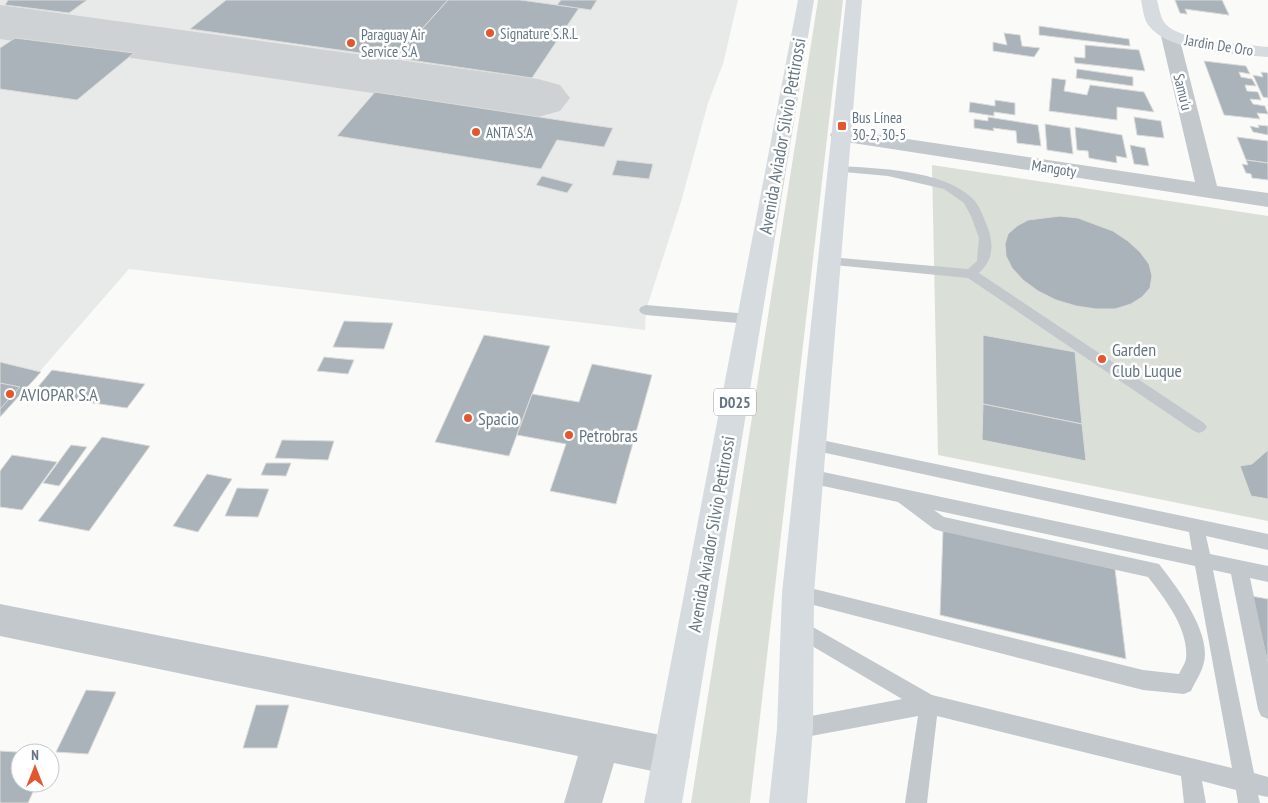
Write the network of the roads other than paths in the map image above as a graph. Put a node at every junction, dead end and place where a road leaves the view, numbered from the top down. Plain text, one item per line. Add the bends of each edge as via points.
1 (806, 0) edge
2 (855, 0) edge
3 (1150, 0) edge
4 (1170, 36) junction
5 (1268, 52) edge
6 (840, 135) junction
7 (837, 169) junction
8 (1208, 191) junction
9 (1268, 200) edge
10 (829, 261) junction
11 (971, 274) junction
12 (649, 309) dead end
13 (749, 319) junction
14 (1199, 427) dead end
15 (812, 444) junction
16 (809, 476) junction
17 (904, 497) junction
18 (1196, 526) junction
19 (1268, 542) edge
20 (1204, 560) junction
21 (1239, 568) junction
22 (1268, 574) edge
23 (798, 593) junction
24 (0, 620) edge
25 (797, 627) junction
26 (929, 704) junction
27 (1268, 709) edge
28 (795, 729) junction
29 (601, 742) junction
30 (671, 756) junction
31 (1190, 768) junction
32 (1245, 782) junction
33 (1268, 787) edge
34 (583, 803) edge
35 (663, 803) edge
36 (788, 803) edge
37 (916, 803) edge
38 (1195, 803) edge
39 (1249, 803) edge

1 - 13 main road, Avenida Aviador Silvio Pettirossi / D025
2 - 6 main road
3 - 4 main road, Samu'u via 1155,24
4 - 5 main road, Jardin De Oro via 1196,43
4 - 8 street, Samu'u
6 - 7 main road
6 - 8 street, Mangoty
7 - 10 main road
7 - 11 lane via 888,172 932,182 948,186 969,201 985,238 983,262
8 - 9 street, Mangoty
10 - 11 lane
10 - 15 main road
11 - 14 lane
12 - 13 lane via 646,310
13 - 30 main road, Avenida Aviador Silvio Pettirossi / D025
15 - 16 main road
15 - 18 lane
16 - 17 lane
16 - 23 main road
17 - 20 lane
17 - 23 lane via 940,524 1153,570 1173,596 1190,631 1195,661 1184,684 1143,680
18 - 19 lane
18 - 20 lane
20 - 21 lane
20 - 32 lane
21 - 22 lane
21 - 27 lane
23 - 25 main road
24 - 29 street
25 - 26 lane
25 - 28 main road
26 - 28 lane
26 - 31 lane
26 - 37 lane
28 - 36 main road
29 - 30 street
29 - 34 street
30 - 35 main road, Avenida Aviador Silvio Pettirossi / D025
31 - 32 lane
31 - 38 lane
32 - 33 lane
32 - 39 lane

